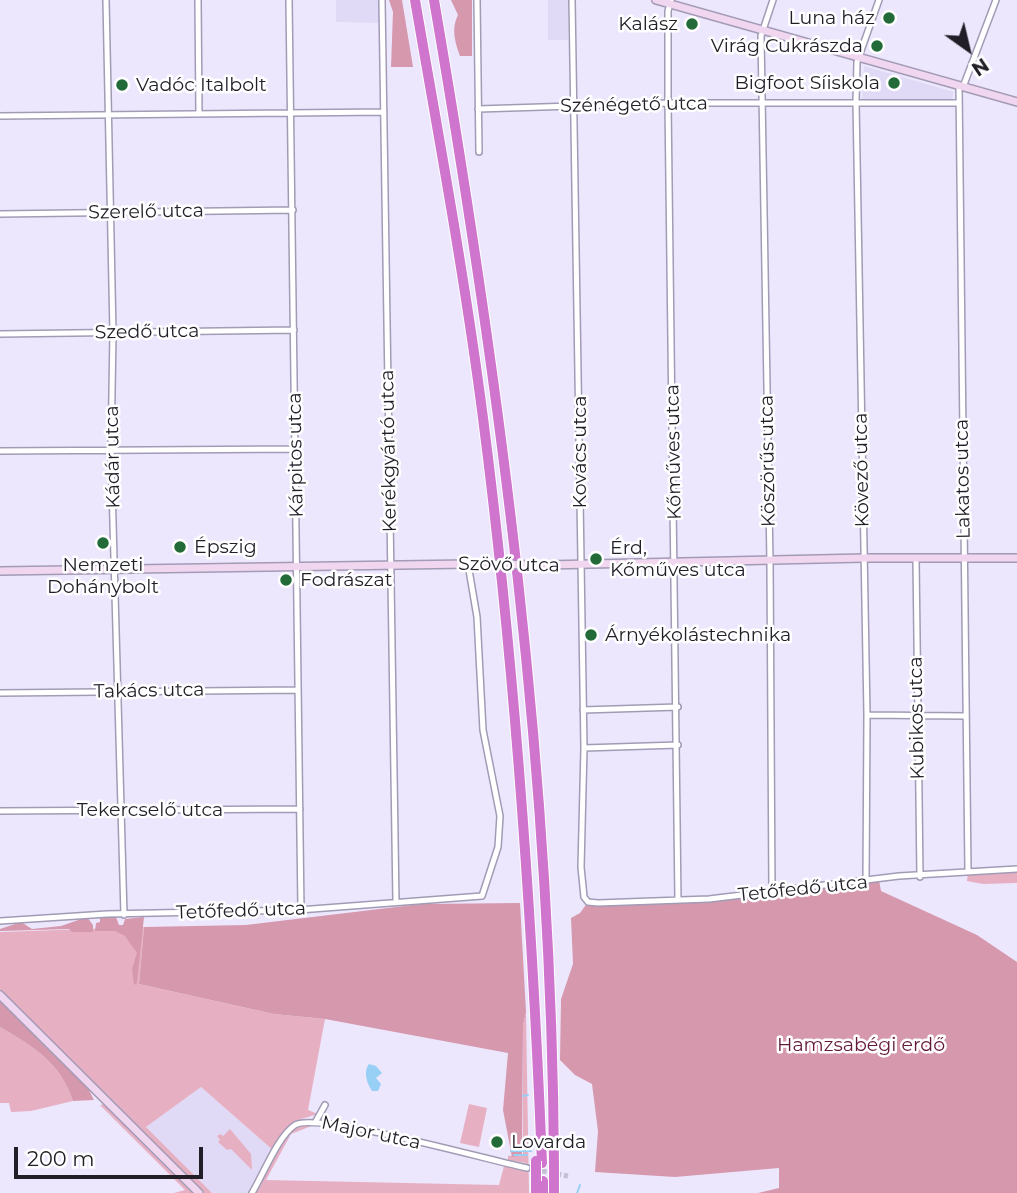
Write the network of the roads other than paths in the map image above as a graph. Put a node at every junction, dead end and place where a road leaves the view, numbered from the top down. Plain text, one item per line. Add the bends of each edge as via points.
1 (106, 0) edge
2 (198, 0) edge
3 (289, 0) edge
4 (382, 0) edge
5 (415, 0) edge
6 (434, 0) edge
7 (477, 0) edge
8 (572, 0) edge
9 (656, 0) edge
10 (773, 0) edge
11 (879, 0) edge
12 (996, 0) edge
13 (671, 2) edge
14 (761, 30) junction
15 (859, 58) junction
16 (961, 86) junction
17 (856, 102) junction
18 (1017, 102) edge
19 (668, 103) junction
20 (958, 103) junction
21 (762, 104) junction
22 (573, 107) junction
23 (478, 108) junction
24 (384, 112) junction
25 (291, 113) junction
26 (199, 114) junction
27 (0, 116) edge
28 (107, 116) junction
29 (479, 152) dead end
30 (293, 210) junction
31 (108, 212) junction
32 (0, 214) edge
33 (294, 330) junction
34 (113, 333) junction
35 (0, 334) edge
36 (296, 449) junction
37 (0, 451) edge
38 (111, 451) junction
39 (864, 558) junction
40 (1017, 558) edge
41 (916, 559) junction
42 (964, 559) junction
43 (770, 562) junction
44 (468, 564) junction
45 (676, 564) junction
46 (391, 565) junction
47 (581, 566) junction
48 (298, 567) junction
49 (115, 570) junction
50 (0, 571) edge
51 (298, 690) junction
52 (117, 691) junction
53 (0, 693) edge
54 (678, 707) junction
55 (583, 710) junction
56 (867, 715) junction
57 (965, 716) junction
58 (917, 717) junction
59 (678, 745) junction
60 (584, 748) junction
61 (300, 809) junction
62 (120, 810) junction
63 (0, 811) edge
64 (1017, 869) edge
65 (968, 871) junction
66 (920, 877) junction
67 (866, 882) junction
68 (772, 893) junction
69 (678, 900) junction
70 (396, 902) junction
71 (588, 902) joint
72 (301, 910) junction
73 (124, 915) junction
74 (0, 921) edge
75 (0, 995) edge
76 (325, 1105) dead end
77 (316, 1121) junction
78 (527, 1168) tunnel mouth
79 (544, 1181) junction
80 (199, 1193) edge
81 (252, 1193) edge
82 (536, 1193) edge
83 (543, 1193) edge
84 (554, 1193) edge

1 - 28 street, Kádár utca
2 - 26 street
3 - 25 street, Kárpitos utca
4 - 24 street, Kerékgyártó utca
5 - 79 highway via 453,217 494,505 523,800 539,1162
6 - 79 highway, bridge via 487,320 526,660 553,1062 554,1166
7 - 23 street
8 - 22 street, Kovács utca
9 - 13 street
10 - 14 street
11 - 15 street, Kövező utca
12 - 16 street, Lakatos utca
13 - 14 street
13 - 19 street, Kőműves utca
14 - 15 street
14 - 21 street, Köszörűs utca
15 - 16 street
15 - 17 street, Kövező utca
16 - 18 street
16 - 20 street, Lakatos utca
17 - 20 street, Szénégető utca
17 - 21 street, Szénégető utca
17 - 39 street, Kövező utca
19 - 21 street, Szénégető utca
19 - 22 street, Szénégető utca
19 - 45 street, Kőműves utca
20 - 42 street, Lakatos utca
21 - 43 street, Köszörűs utca
22 - 23 street, Szénégető utca
22 - 47 street, Kovács utca
23 - 29 street
24 - 25 street
24 - 46 street, Kerékgyártó utca
25 - 26 street
25 - 30 street, Kárpitos utca
26 - 28 street
27 - 28 street
28 - 31 street, Kádár utca
30 - 31 street, Szerelő utca
30 - 33 street, Kárpitos utca
31 - 32 street, Szerelő utca
31 - 34 street, Kádár utca
33 - 34 street, Szedő utca
33 - 36 street, Kárpitos utca
34 - 35 street, Szedő utca
34 - 38 street, Kádár utca
36 - 38 street
36 - 48 street, Kárpitos utca
37 - 38 street
38 - 49 street, Kádár utca
39 - 41 street, Szövő utca
39 - 43 street, Szövő utca
39 - 56 street, Kövező utca
40 - 42 street, Szövő utca
41 - 42 street, Szövő utca
41 - 58 street, Kubikos utca
42 - 57 street, Lakatos utca
43 - 45 street, Szövő utca
43 - 68 street, Köszörűs utca
44 - 46 street, Szövő utca
44 - 47 street, Szövő utca, bridge
44 - 70 street, Tetőfedő utca via 477,617 483,730 500,816 498,847 482,896
45 - 47 street, Szövő utca
45 - 54 street, Kőműves utca
46 - 48 street, Szövő utca
46 - 70 street, Kerékgyártó utca
47 - 55 street, Kovács utca
48 - 49 street, Szövő utca
48 - 51 street, Kárpitos utca
49 - 50 street, Szövő utca
49 - 52 street, Kádár utca
51 - 52 street, Takács utca
51 - 61 street, Kárpitos utca
52 - 53 street, Takács utca
52 - 62 street, Kádár utca
54 - 55 street
54 - 59 street, Kőműves utca
55 - 60 street, Kovács utca
56 - 58 street
56 - 67 street, Kövező utca
57 - 58 street
57 - 65 street, Lakatos utca
58 - 66 street, Kubikos utca
59 - 60 street
59 - 69 street, Kőműves utca
60 - 71 street, Kovács utca via 581,867 582,892
61 - 62 street, Tekercselő utca
61 - 72 street, Kárpitos utca
62 - 63 street, Tekercselő utca
62 - 73 street, Kádár utca
64 - 65 street, Tetőfedő utca
65 - 66 street, Tetőfedő utca
66 - 67 street, Tetőfedő utca
67 - 68 street, Tetőfedő utca
68 - 69 street, Tetőfedő utca
69 - 71 street, Tetőfedő utca
70 - 72 street, Tetőfedő utca
72 - 73 street, Tetőfedő utca
73 - 74 street, Tetőfedő utca
75 - 80 street
76 - 77 street
77 - 78 street, Major utca
77 - 81 street, Major utca via 301,1122 287,1131
79 - 82 highway
79 - 83 highway
79 - 84 highway

